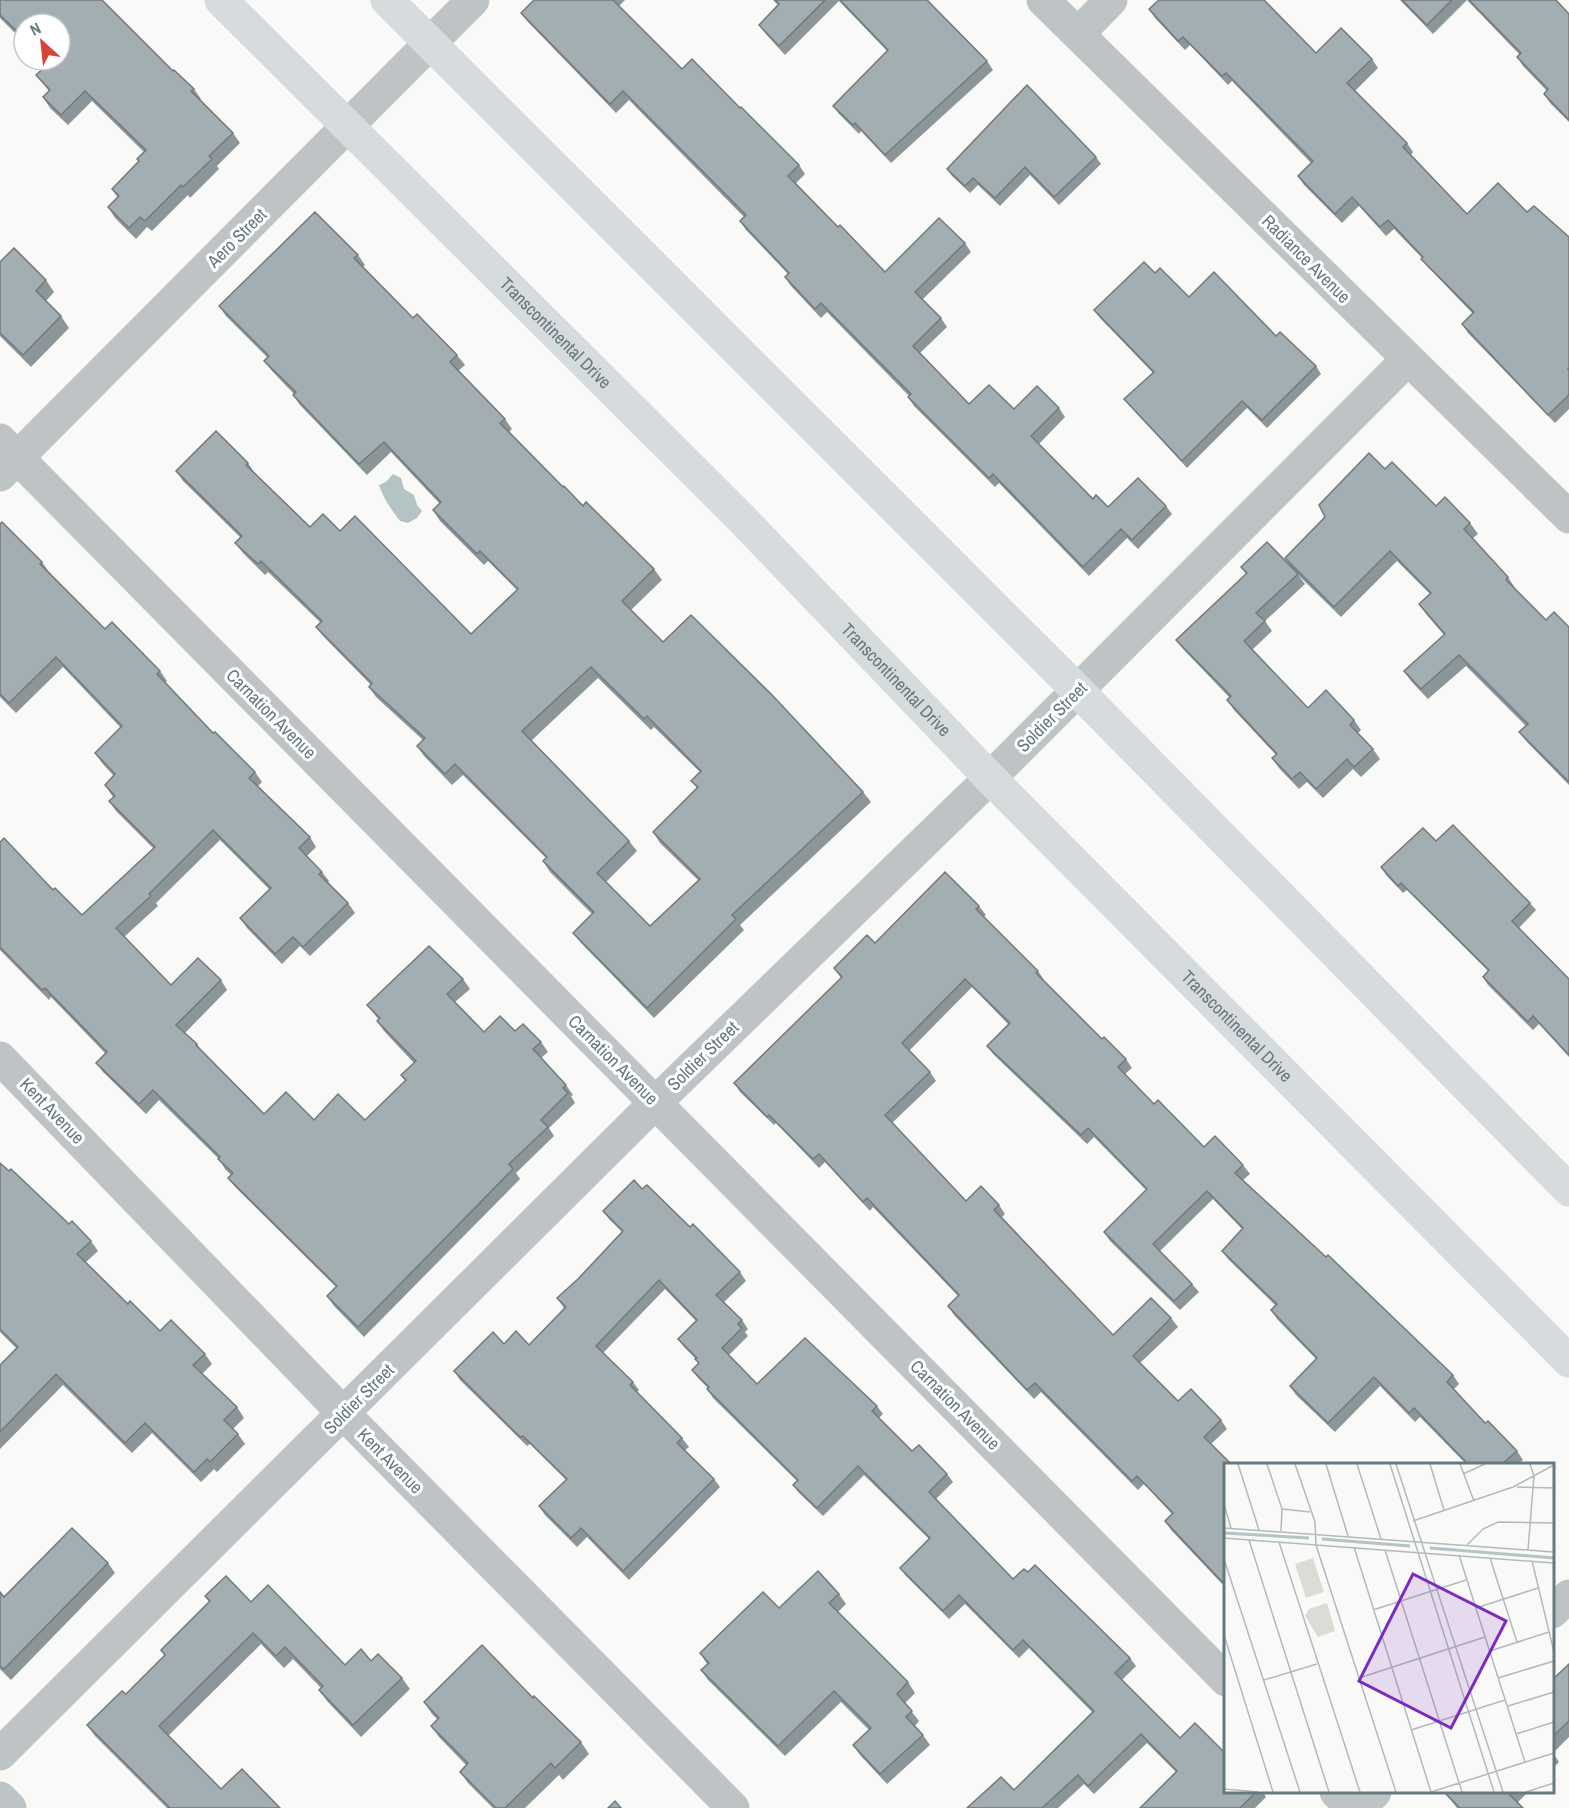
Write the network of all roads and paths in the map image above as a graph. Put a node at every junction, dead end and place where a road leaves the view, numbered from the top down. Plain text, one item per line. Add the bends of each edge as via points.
1 (221, 0) edge
2 (387, 0) edge
3 (473, 0) edge
4 (1043, 0) edge
5 (1111, 0) edge
6 (1078, 34) junction
7 (429, 43) junction
8 (348, 126) junction
9 (1408, 359) junction
10 (6, 458) edge
11 (1568, 513) edge
12 (1078, 691) junction
13 (990, 778) junction
14 (0, 1058) edge
15 (656, 1102) junction
16 (1569, 1190) edge
17 (1569, 1361) edge
18 (344, 1414) junction
19 (1569, 1596) edge
20 (1554, 1610) edge
21 (1224, 1678) edge
22 (0, 1754) edge
23 (1338, 1793) edge
24 (1373, 1793) edge
25 (0, 1798) edge
26 (10, 1808) edge
27 (733, 1808) edge
28 (1352, 1808) edge
29 (1359, 1808) edge

1 - 8 street, Transcontinental Drive
2 - 7 street
3 - 7 street, Aero Street
4 - 6 street, Radiance Avenue
5 - 6 street
6 - 9 street, Radiance Avenue
7 - 8 street, Aero Street
7 - 12 street
8 - 10 street, Aero Street
8 - 13 street, Transcontinental Drive via 741,518
9 - 11 street, Radiance Avenue
9 - 12 street, Soldier Street
10 - 15 street, Carnation Avenue
12 - 13 street, Soldier Street
12 - 16 street
13 - 15 street, Soldier Street
13 - 17 street, Transcontinental Drive
14 - 18 street, Kent Avenue
15 - 18 street, Soldier Street
15 - 21 street, Carnation Avenue
18 - 22 street, Soldier Street
18 - 27 street, Kent Avenue
19 - 20 street
23 - 28 street
24 - 29 street
25 - 26 street

